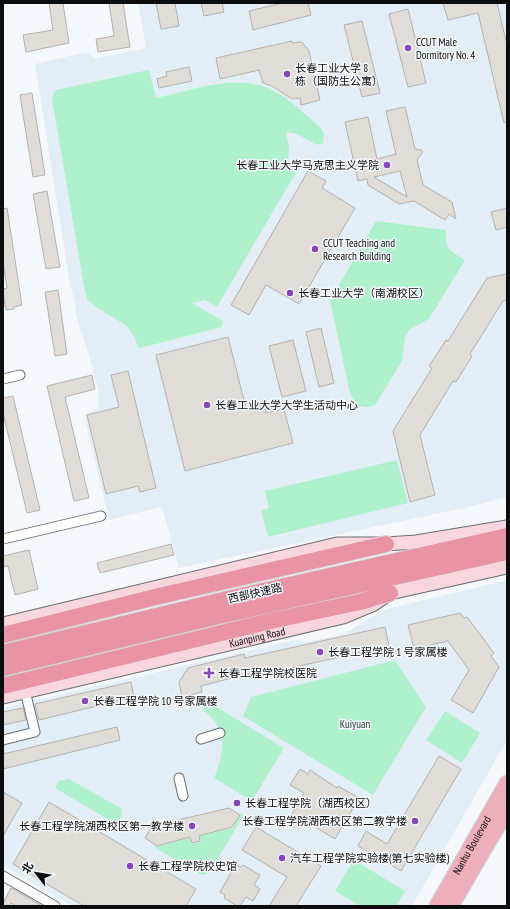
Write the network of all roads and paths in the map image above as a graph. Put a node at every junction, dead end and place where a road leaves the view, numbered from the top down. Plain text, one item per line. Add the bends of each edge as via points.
1 (20, 376) dead end
2 (3, 379) edge
3 (100, 516) dead end
4 (507, 527) edge
5 (507, 536) edge
6 (3, 539) edge
7 (386, 544) junction
8 (507, 552) edge
9 (507, 567) edge
10 (390, 593) junction
11 (3, 624) edge
12 (3, 635) edge
13 (3, 653) edge
14 (3, 668) edge
15 (3, 686) edge
16 (3, 697) edge
17 (27, 699) dead end
18 (220, 733) dead end
19 (201, 739) dead end
20 (3, 740) edge
21 (179, 778) dead end
22 (507, 783) edge
23 (183, 796) dead end
24 (502, 813) edge
25 (3, 876) edge
26 (55, 906) edge
27 (437, 906) edge
28 (451, 906) edge

1 - 2 street
3 - 6 street
4 - 7 main road via 416,542
5 - 13 highway, 西部快速路
7 - 11 main road via 338,544
7 - 12 highway
8 - 14 highway, 西部快速路 via 214,617
9 - 10 main road, Kuanping Road
10 - 15 highway
10 - 16 main road, Kuanping Road via 374,604 343,617
17 - 20 street via 35,732
18 - 19 street
21 - 23 street
22 - 24 main road, Nanhu Boulevard
24 - 27 main road, Nanhu Boulevard
24 - 28 main road, Nanhu Boulevard
25 - 26 street

